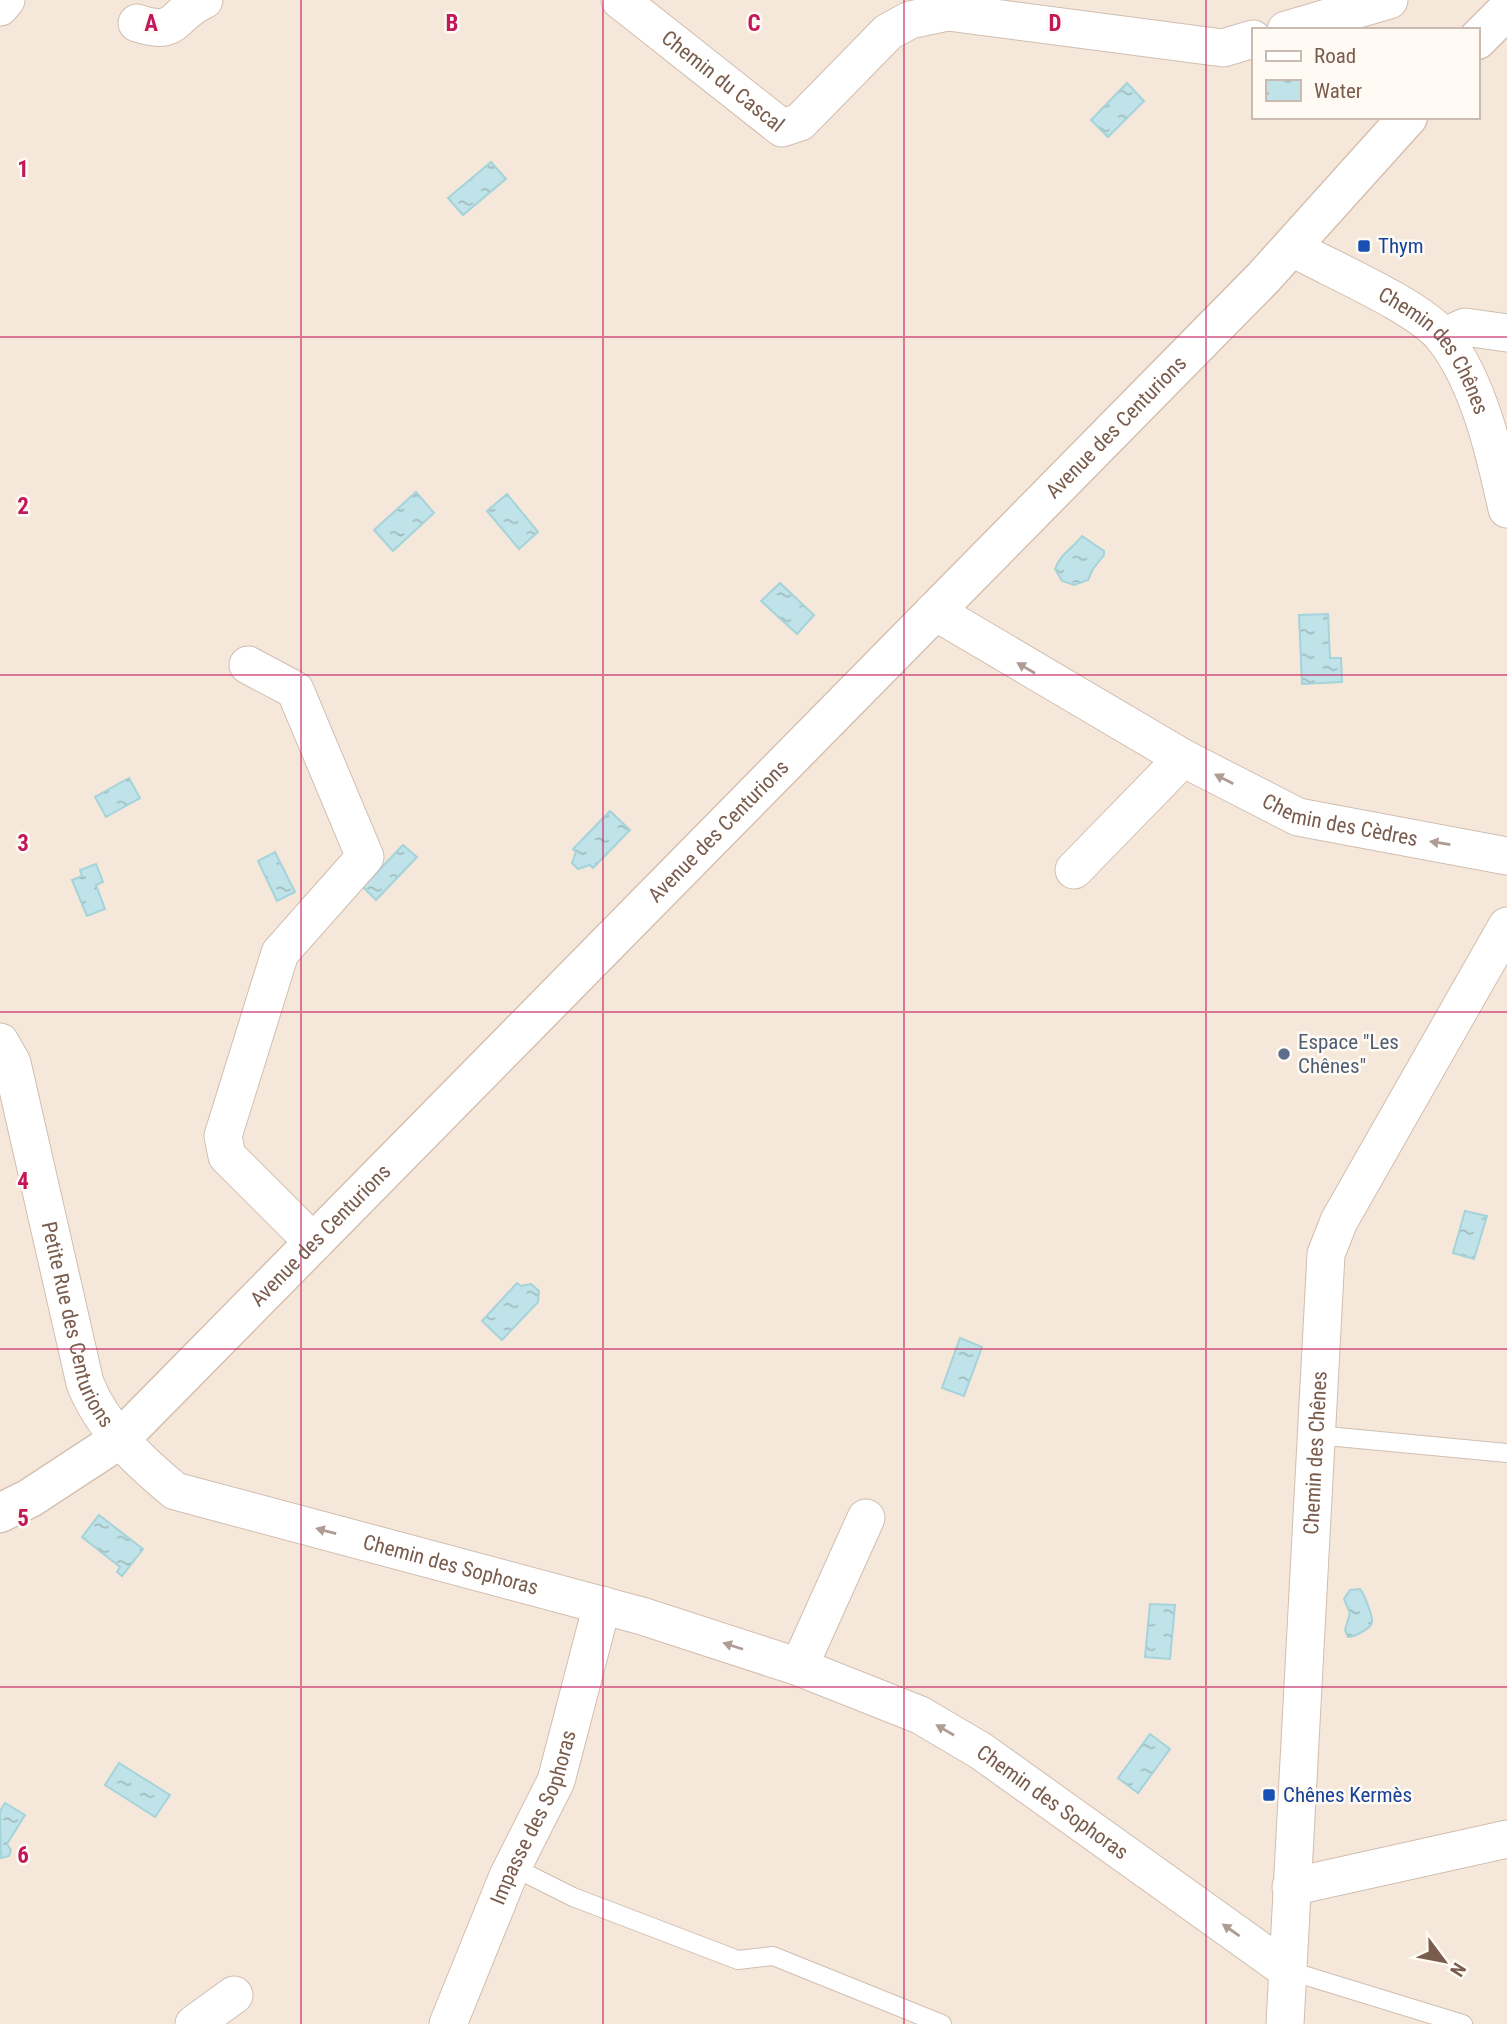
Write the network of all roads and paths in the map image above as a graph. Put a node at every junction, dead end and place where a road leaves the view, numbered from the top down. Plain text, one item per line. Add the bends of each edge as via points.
1 (6, 0) edge
2 (204, 0) edge
3 (620, 0) edge
4 (1390, 0) edge
5 (0, 8) edge
6 (1507, 10) edge
7 (137, 23) dead end
8 (1293, 28) edge
9 (1479, 38) edge
10 (1252, 39) edge
11 (1406, 119) edge
12 (1291, 247) junction
13 (1507, 333) edge
14 (1443, 337) junction
15 (1507, 509) edge
16 (934, 611) junction
17 (248, 665) dead end
18 (1183, 758) junction
19 (1507, 856) edge
20 (1074, 870) dead end
21 (1507, 926) edge
22 (0, 1042) edge
23 (314, 1243) junction
24 (1316, 1435) junction
25 (120, 1439) junction
26 (1507, 1453) edge
27 (0, 1513) edge
28 (866, 1518) dead end
29 (601, 1605) junction
30 (799, 1667) junction
31 (1507, 1839) edge
32 (513, 1867) junction
33 (1292, 1887) junction
34 (1287, 1970) junction
35 (234, 1996) dead end
36 (194, 2024) edge
37 (448, 2024) edge
38 (942, 2024) edge
39 (1285, 2024) edge
40 (1463, 2024) edge

1 - 5 street
2 - 7 street via 190,6 171,26 158,30
3 - 10 street, Chemin du Cascal via 782,128 800,122 888,32 910,20 948,12 1223,48
4 - 8 street
6 - 9 street
11 - 12 street, Avenue des Centurions
12 - 14 street, Chemin des Chênes via 1407,309
12 - 16 street, Avenue des Centurions
13 - 14 street via 1465,327
14 - 15 street, Chemin des Chênes via 1476,399
18 -> 16 street, Chemin des Cèdres
16 - 23 street, Avenue des Centurions
17 - 23 street via 295,690 365,857 280,953 223,1136 227,1156
19 -> 18 street, Chemin des Cèdres via 1298,817
18 - 20 street
21 - 24 street, Chemin des Chênes via 1339,1221 1326,1254
22 - 25 street, Petite Rue des Centurions via 12,1063 21,1099 85,1383 93,1406
23 - 25 street, Avenue des Centurions
24 - 26 lane
24 - 33 street, Chemin des Chênes
25 - 27 street, Avenue des Centurions
29 -> 25 street, Chemin des Sophoras via 175,1491
28 - 30 street
30 -> 29 street, Chemin des Sophoras
29 - 32 street, Impasse des Sophoras via 556,1781
34 -> 30 street, Chemin des Sophoras via 981,1751 920,1715
31 - 33 street
32 - 37 street, Impasse des Sophoras
32 - 38 lane via 573,1897 738,1960 773,1956
33 - 34 street, Chemin des Chênes
34 - 39 street, Chemin des Chênes
34 - 40 lane
35 - 36 street

